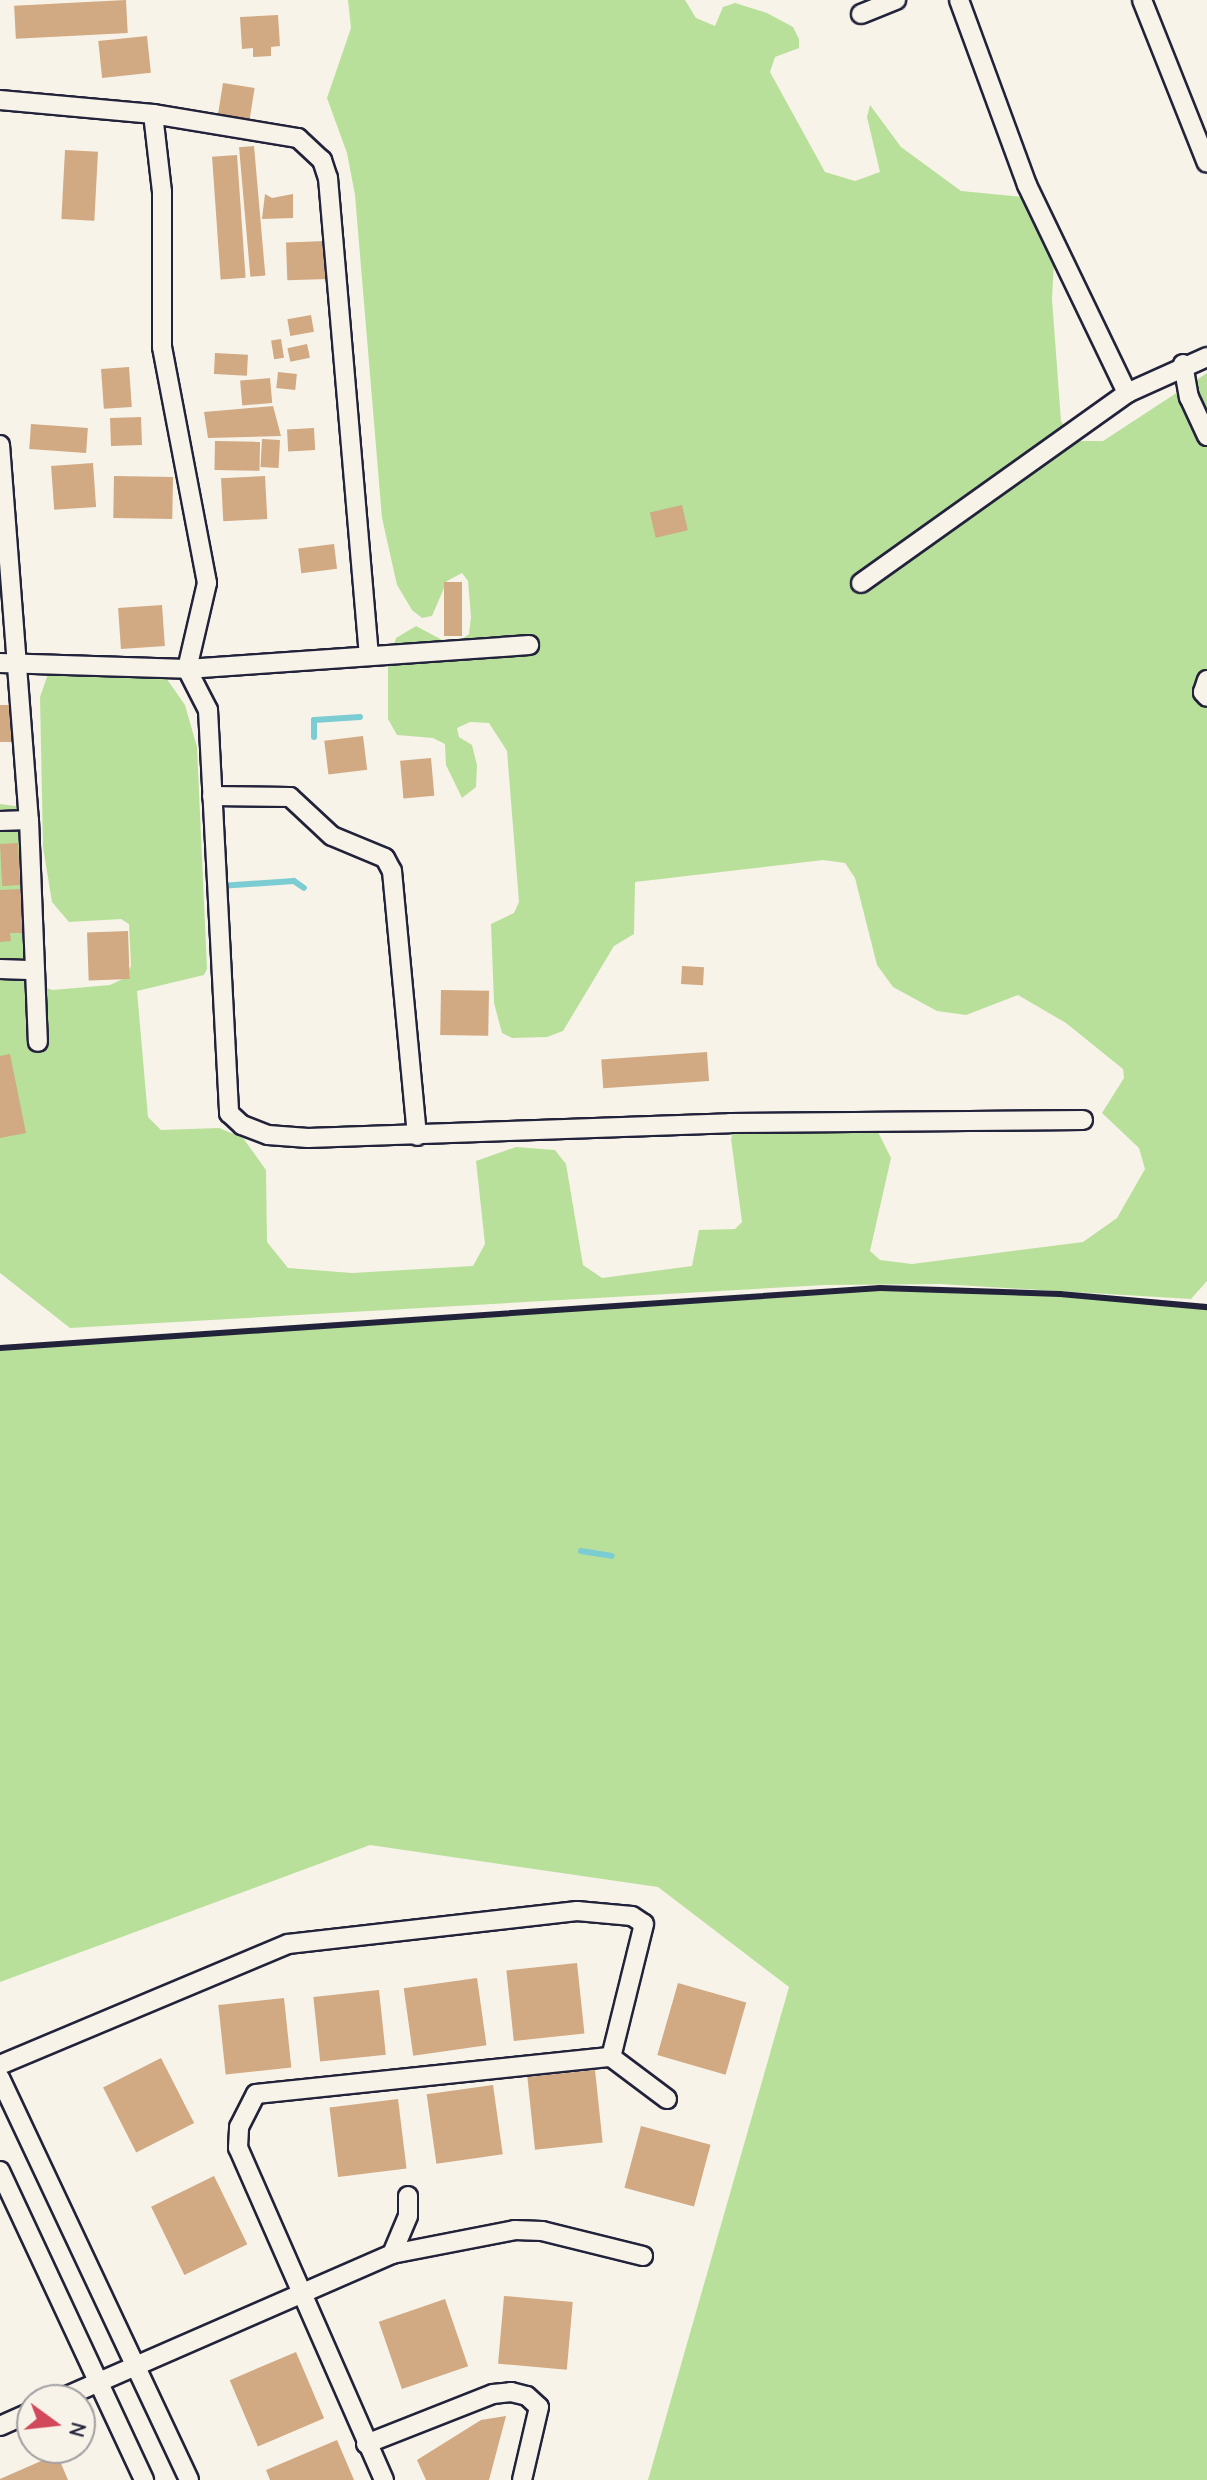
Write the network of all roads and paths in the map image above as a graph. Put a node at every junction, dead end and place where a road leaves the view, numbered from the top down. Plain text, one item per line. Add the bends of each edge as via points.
1 (896, 0) edge
2 (959, 0) edge
3 (1142, 0) edge
4 (861, 14) dead end
5 (0, 100) edge
6 (153, 114) junction
7 (1207, 163) edge
8 (1207, 357) edge
9 (1183, 364) junction
10 (1127, 393) junction
11 (1207, 436) edge
12 (0, 445) edge
13 (861, 583) dead end
14 (529, 645) dead end
15 (369, 654) junction
16 (7, 663) edge
17 (187, 669) junction
18 (1207, 680) edge
19 (1207, 697) edge
20 (212, 796) junction
21 (29, 820) junction
22 (0, 821) edge
23 (0, 969) edge
24 (35, 970) junction
25 (38, 1042) dead end
26 (1083, 1120) dead end
27 (417, 1136) junction
28 (611, 2057) junction
29 (0, 2065) edge
30 (0, 2078) edge
31 (667, 2099) dead end
32 (0, 2171) edge
33 (408, 2196) dead end
34 (392, 2254) junction
35 (643, 2256) dead end
36 (300, 2295) junction
37 (137, 2364) junction
38 (100, 2382) junction
39 (95, 2384) edge
40 (366, 2444) junction
41 (144, 2480) edge
42 (189, 2480) edge
43 (384, 2480) edge
44 (522, 2480) edge

1 - 4 street
2 - 10 street via 1033,200
3 - 7 street
5 - 6 street
6 - 15 street via 298,138 322,160 328,178
6 - 17 street via 162,192 162,347 207,583
8 - 9 street
9 - 10 street
9 - 11 street via 1189,397
10 - 13 street
12 - 16 street via 5,463
14 - 15 street
15 - 17 street
16 - 17 street
16 - 21 street
17 - 20 street via 208,710
18 - 19 street
20 - 27 street via 290,797 332,836 385,858 392,871
20 - 27 street via 229,1113 242,1125 268,1135
21 - 22 street
21 - 24 street
23 - 24 street
24 - 25 street
26 - 27 street via 730,1123
28 - 29 street via 644,1924 632,1916 577,1911 288,1944
28 - 31 street
28 - 36 street via 256,2094 239,2127 238,2148
30 - 37 street
32 - 38 street
33 - 34 street via 408,2216
34 - 35 street via 515,2230 542,2231
34 - 36 street
36 - 37 street
36 - 40 street
37 - 38 street
37 - 42 street
38 - 39 street
38 - 41 street
40 - 43 street
40 - 44 street via 493,2394 511,2392 527,2396 539,2407

